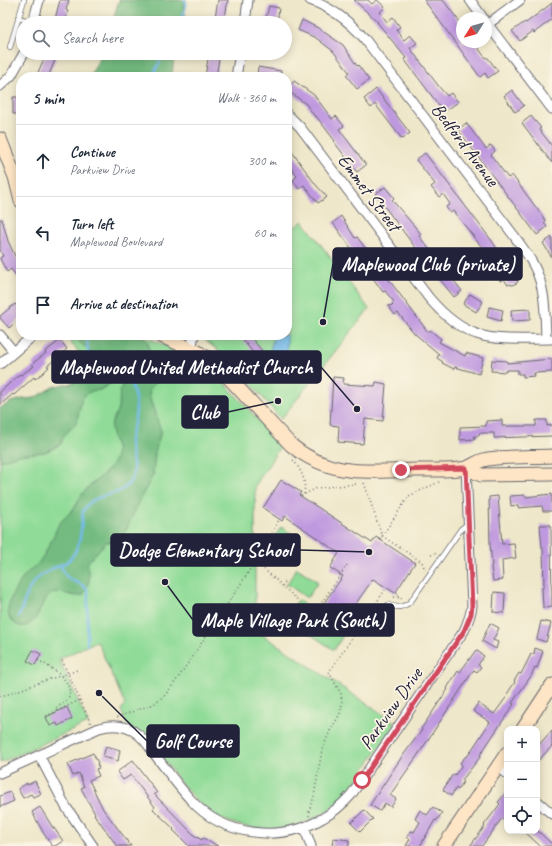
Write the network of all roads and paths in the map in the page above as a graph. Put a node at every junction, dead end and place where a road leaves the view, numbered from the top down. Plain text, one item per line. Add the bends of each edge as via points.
1 (24, 0) edge
2 (39, 0) edge
3 (248, 0) edge
4 (310, 0) edge
5 (470, 0) edge
6 (520, 0) edge
7 (479, 12) edge
8 (19, 16) edge
9 (35, 16) edge
10 (246, 16) edge
11 (492, 17) edge
12 (16, 25) edge
13 (492, 29) edge
14 (10, 47) dead end
15 (20, 60) edge
16 (239, 60) edge
17 (237, 72) edge
18 (0, 86) edge
19 (552, 109) edge
20 (292, 119) edge
21 (0, 139) edge
22 (16, 181) edge
23 (0, 335) edge
24 (549, 339) edge
25 (28, 340) edge
26 (170, 340) edge
27 (193, 340) edge
28 (191, 349) junction
29 (14, 352) junction
30 (0, 364) edge
31 (552, 456) edge
32 (294, 460) dead end
33 (466, 468) junction
34 (552, 474) edge
35 (446, 479) dead end
36 (364, 483) dead end
37 (356, 484) dead end
38 (304, 494) junction
39 (301, 496) dead end
40 (279, 520) dead end
41 (469, 523) junction
42 (382, 536) junction
43 (380, 540) dead end
44 (439, 551) dead end
45 (431, 555) dead end
46 (255, 561) junction
47 (347, 565) dead end
48 (423, 574) dead end
49 (285, 582) dead end
50 (282, 586) junction
51 (385, 590) dead end
52 (394, 597) dead end
53 (400, 598) dead end
54 (298, 600) dead end
55 (388, 605) dead end
56 (251, 617) dead end
57 (286, 618) dead end
58 (353, 636) junction
59 (38, 660) dead end
60 (62, 660) dead end
61 (77, 670) dead end
62 (68, 674) junction
63 (62, 676) junction
64 (552, 686) edge
65 (0, 696) edge
66 (80, 700) junction
67 (56, 711) junction
68 (46, 716) dead end
69 (119, 717) dead end
70 (91, 724) dead end
71 (525, 726) edge
72 (39, 754) junction
73 (502, 770) edge
74 (0, 773) edge
75 (540, 804) edge
76 (552, 814) edge
77 (306, 823) junction
78 (93, 846) edge
79 (311, 846) edge
80 (444, 846) edge

1 - 8 lane
2 - 9 street
3 - 10 street
4 - 24 street, Bedford Avenue via 344,18 364,38 526,253 538,274
5 - 7 street
6 - 11 street
12 - 14 lane
13 - 19 street
15 - 18 street via 11,76
16 - 17 street
20 - 24 street, Emmet Street via 429,298 448,318 468,331 489,338
21 - 22 street
23 - 29 street
25 - 29 street
26 - 28 street
27 - 28 street
28 - 33 street via 219,368 291,445 318,462 354,471
29 - 30 street
31 - 33 street via 488,459
32 - 38 path via 304,476
33 - 34 street via 481,475
33 - 41 street, Parkview Drive
35 - 42 path via 409,496
36 - 42 path
37 - 38 path via 317,488
38 - 39 path
40 - 46 path
41 - 55 lane via 461,529 411,602 399,607
41 - 77 street, Parkview Drive via 472,606 464,631 351,795 330,814
42 - 43 path
42 - 48 path via 422,562 425,570
44 - 45 path
46 - 50 path
46 - 69 path via 165,696 154,704
47 - 58 path via 316,611
49 - 50 path
50 - 54 path
51 - 58 path
52 - 53 path
56 - 57 path
58 - 77 path via 330,672 341,694 342,704 340,714 322,750 314,796
59 - 63 path
60 - 62 path
61 - 62 path
62 - 63 path
62 - 66 path
63 - 65 path
63 - 67 path via 69,688 70,697 56,708
64 - 71 street
66 - 67 path
66 - 70 path
67 - 68 path
72 - 74 street, Parkview Drive
72 - 77 street, Parkview Drive via 99,728 121,726 139,735 190,799 216,820 238,829 258,833 281,833
72 - 78 street via 66,807
73 - 80 street
75 - 76 street
77 - 79 street

